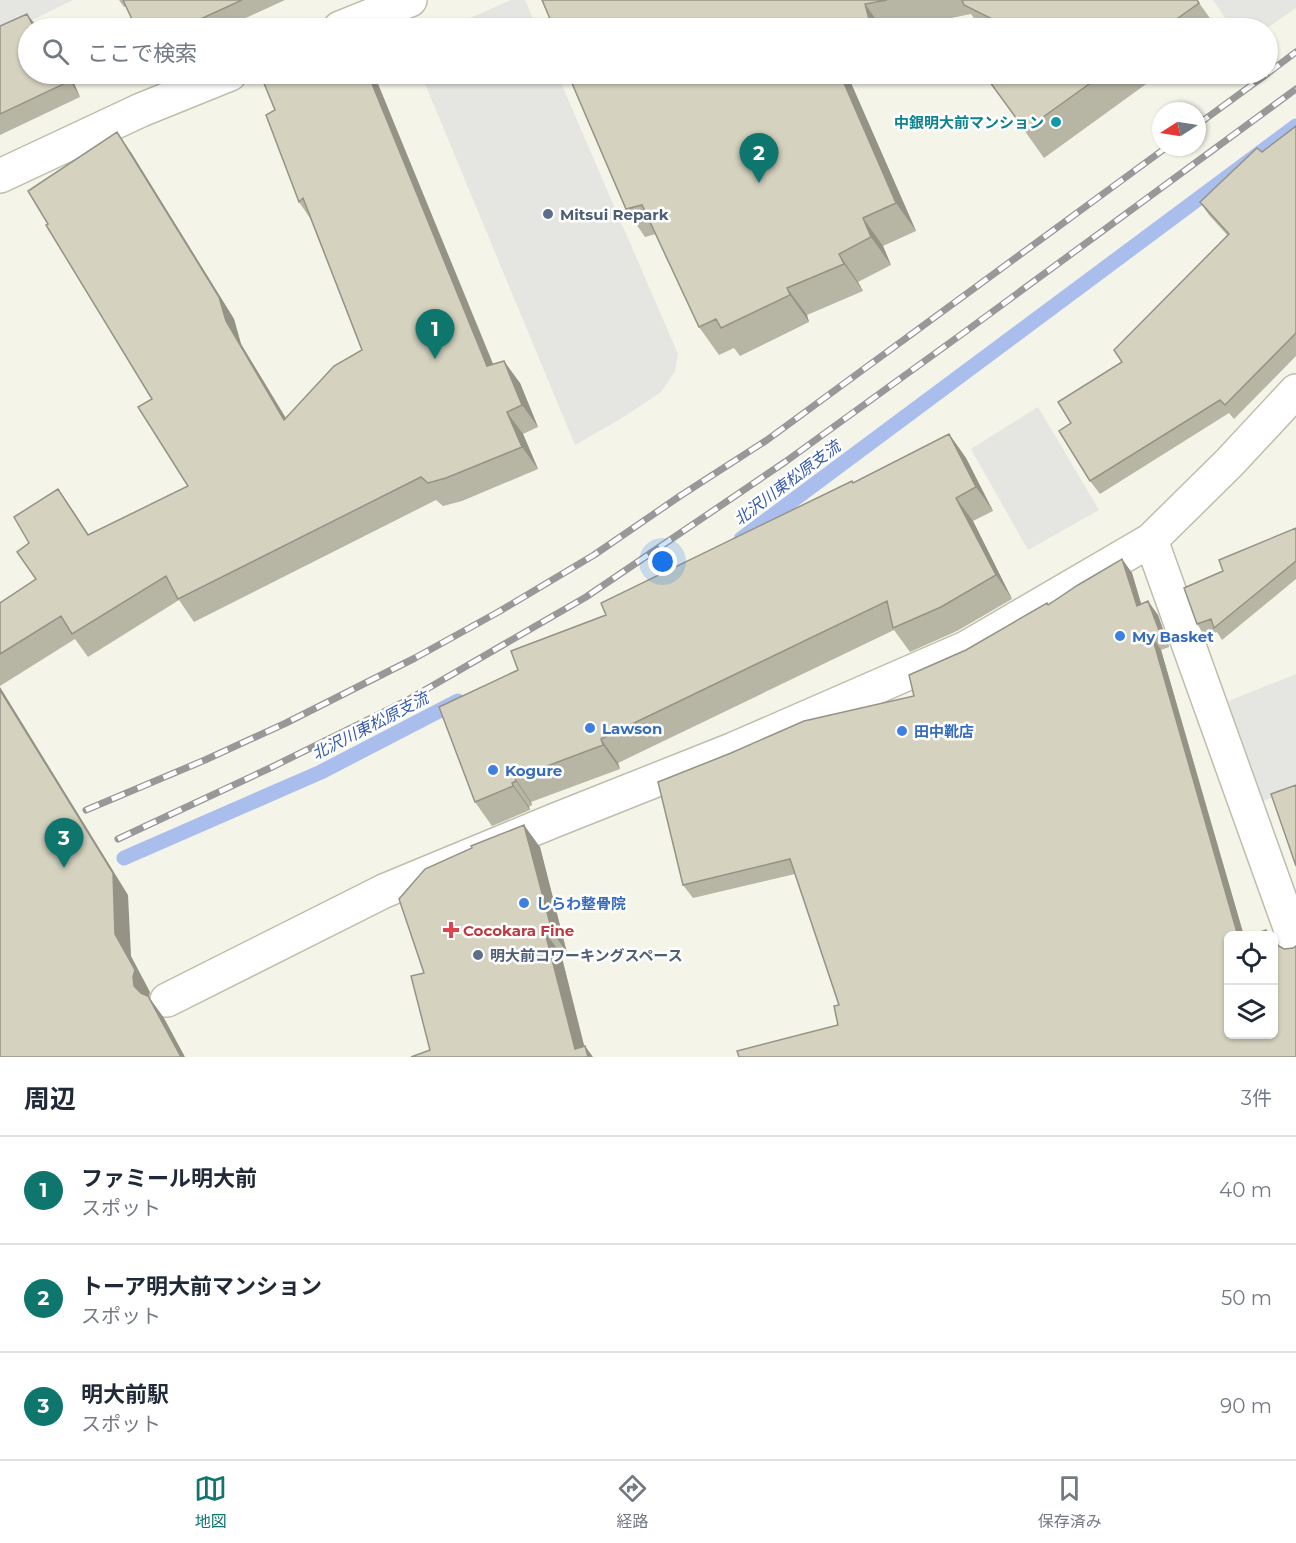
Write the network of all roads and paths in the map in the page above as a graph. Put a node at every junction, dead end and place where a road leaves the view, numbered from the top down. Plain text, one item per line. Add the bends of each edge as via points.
1 (410, 0) edge
2 (365, 18) edge
3 (205, 84) edge
4 (0, 176) edge
5 (1296, 391) edge
6 (1151, 540) junction
7 (1293, 923) edge
8 (166, 1000) dead end

1 - 2 street
3 - 4 street
5 - 6 street
6 - 7 street
6 - 8 street via 966,648 734,749 384,891

